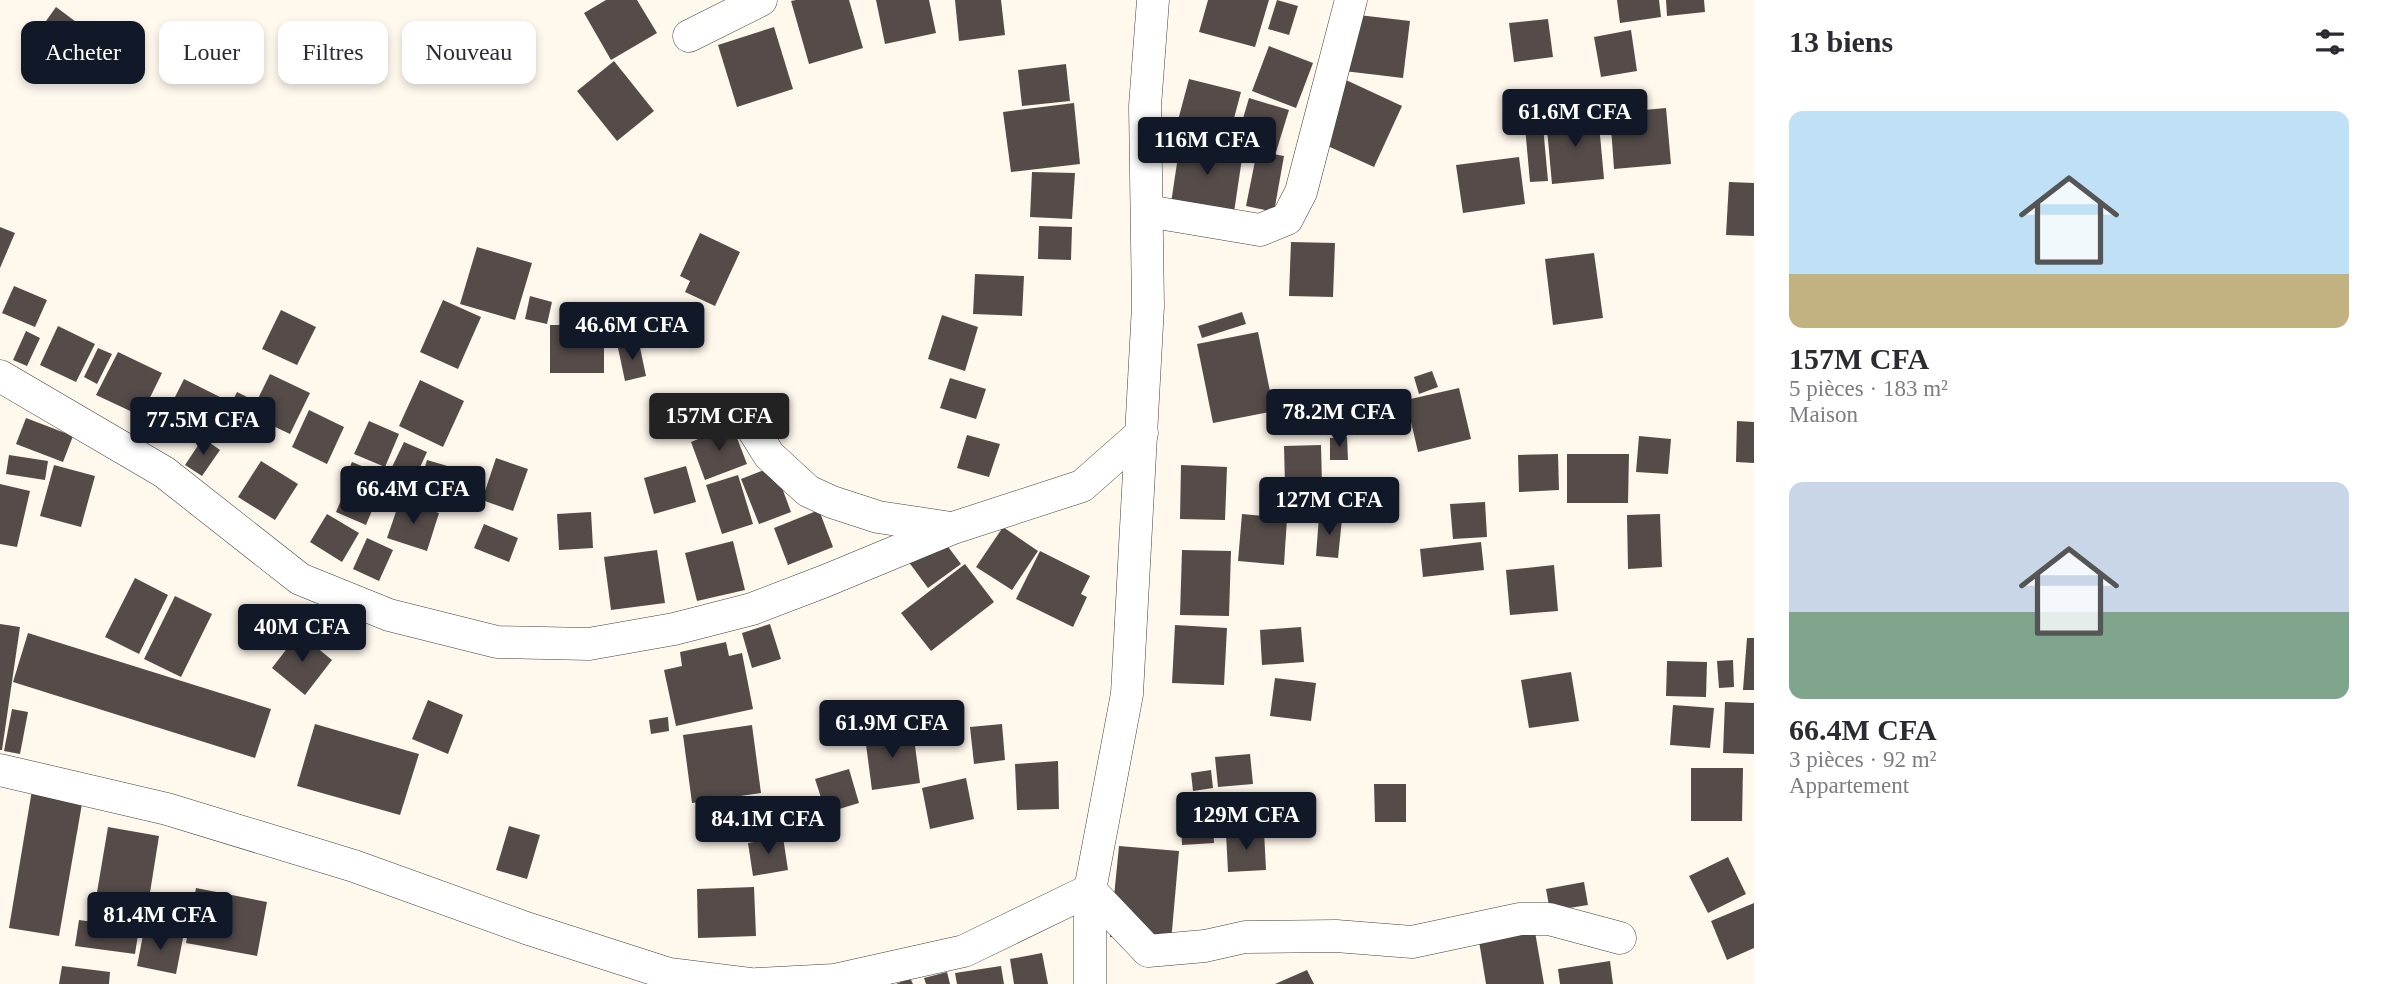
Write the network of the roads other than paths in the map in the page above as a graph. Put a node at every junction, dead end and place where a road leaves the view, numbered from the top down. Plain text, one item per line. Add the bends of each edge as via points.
1 (761, 0) edge
2 (1153, 0) edge
3 (1351, 0) edge
4 (689, 36) dead end
5 (1147, 211) junction
6 (0, 376) edge
7 (747, 420) dead end
8 (1142, 433) junction
9 (953, 528) junction
10 (0, 769) edge
11 (1090, 890) junction
12 (1620, 938) dead end
13 (666, 979) edge
14 (750, 984) edge
15 (757, 984) edge
16 (1090, 984) edge

1 - 4 street
2 - 5 street via 1145,106
3 - 5 street via 1301,192 1287,219 1261,230
5 - 8 street
6 - 9 street via 164,472 300,579 389,615 498,642 589,644 713,619 813,586
7 - 9 street via 769,455 807,491 878,517
8 - 9 street via 1082,486
8 - 11 street via 1127,694
10 - 13 street via 166,809 354,866
11 - 12 street via 1149,951 1245,937 1336,936 1412,942 1520,919 1549,919
11 - 15 street via 964,951 834,980
11 - 16 street
13 - 14 street

